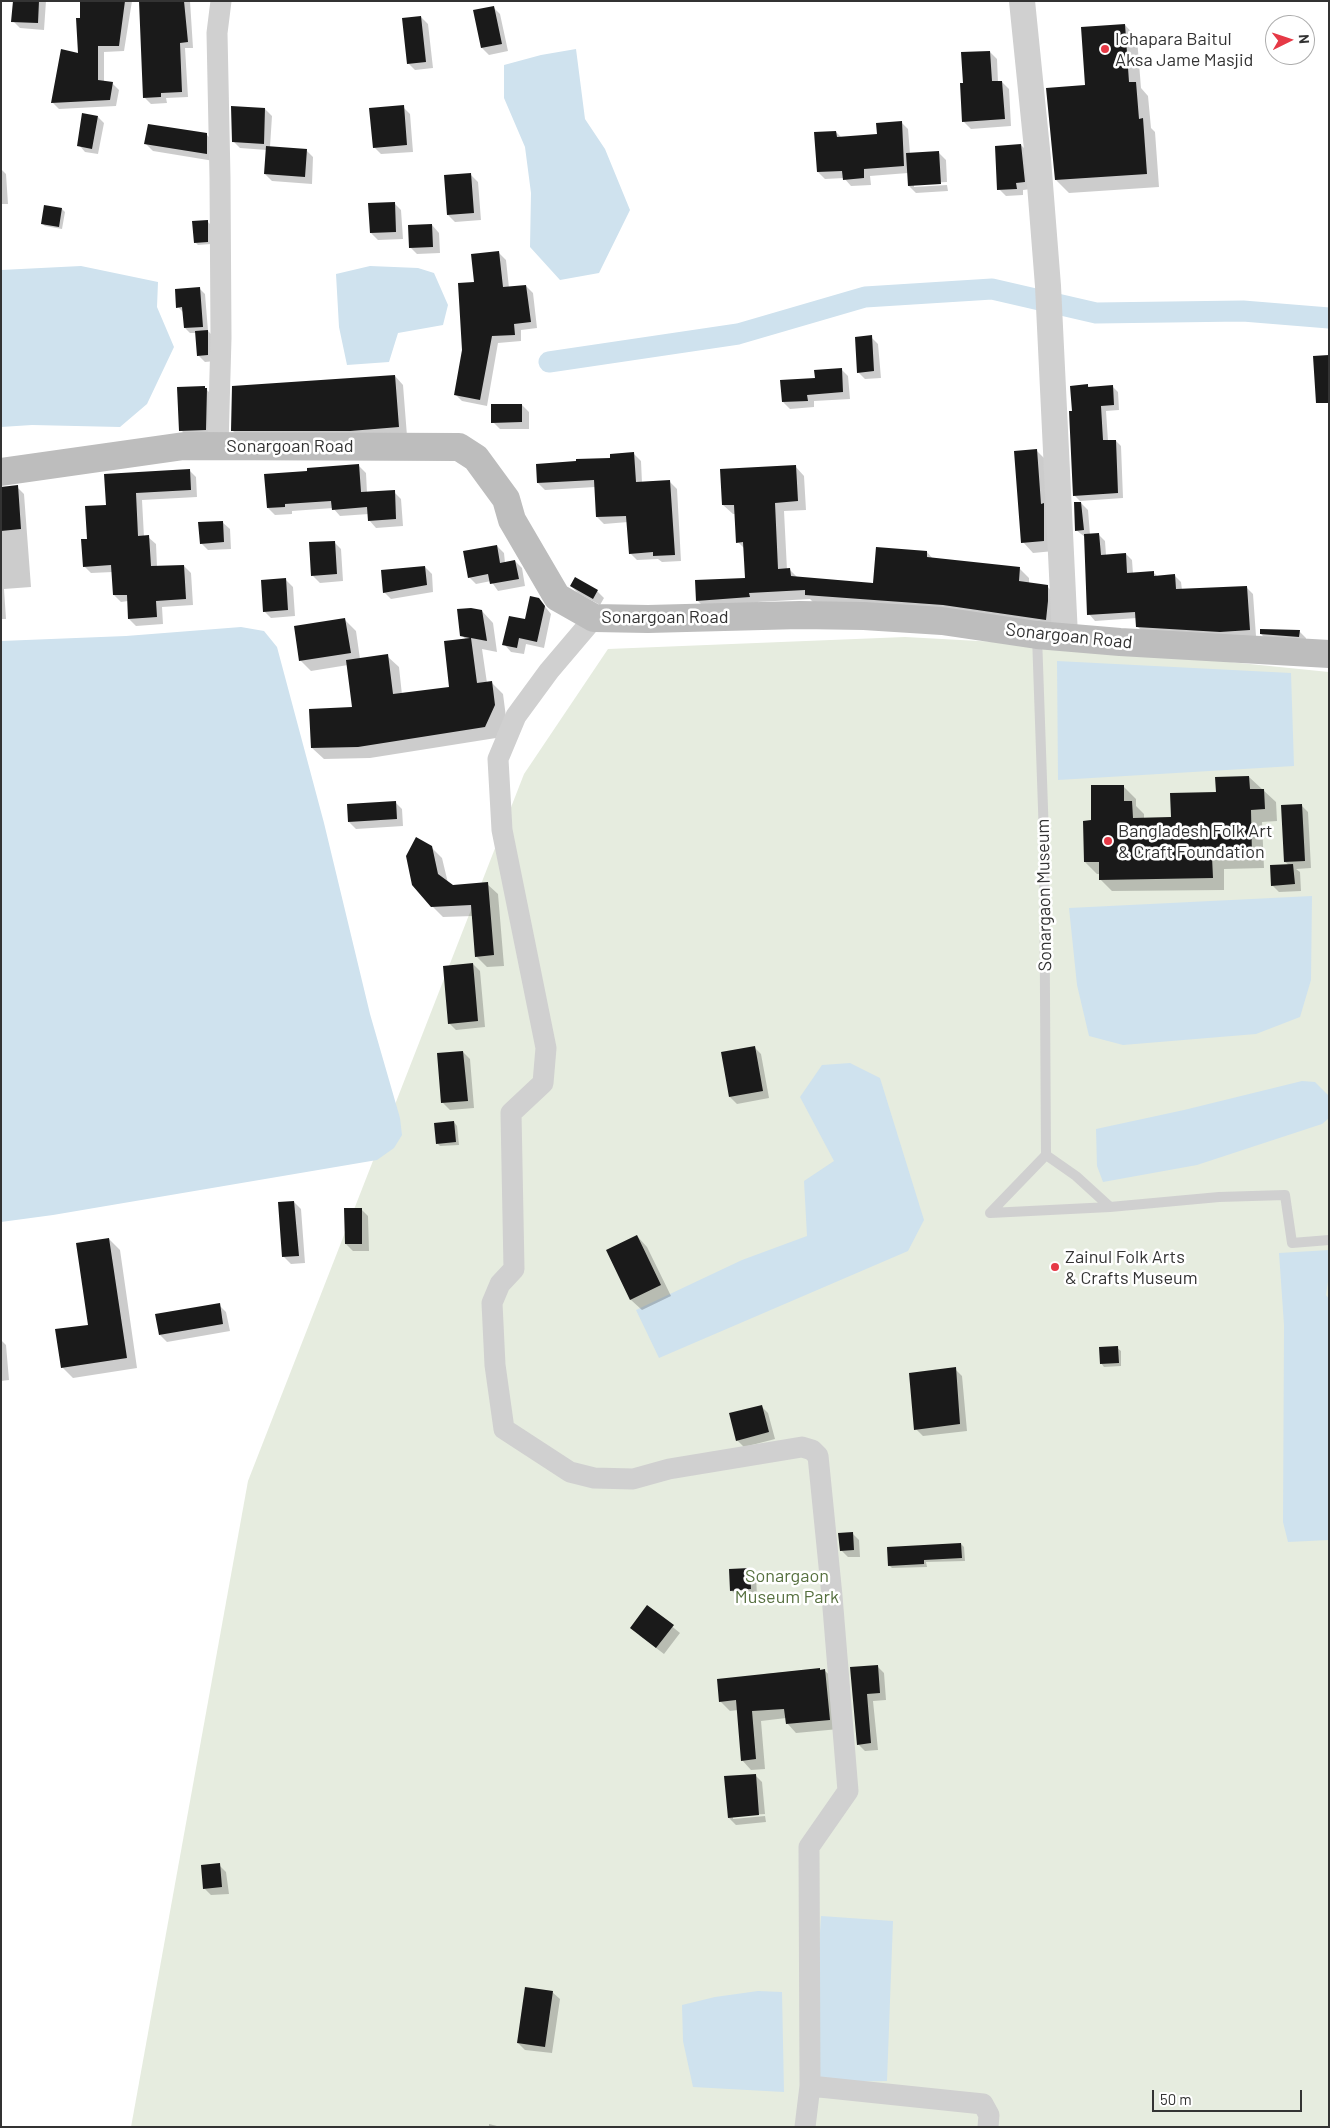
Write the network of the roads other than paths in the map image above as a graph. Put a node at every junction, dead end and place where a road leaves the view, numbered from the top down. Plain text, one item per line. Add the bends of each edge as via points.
1 (221, 1) edge
2 (1022, 1) edge
3 (218, 446) junction
4 (1, 472) edge
5 (594, 618) junction
6 (1037, 635) junction
7 (1065, 636) junction
8 (1329, 654) edge
9 (1046, 1155) junction
10 (1110, 1207) junction
11 (1329, 1240) edge
12 (810, 2086) junction
13 (805, 2127) edge
14 (988, 2127) edge

1 - 3 street via 216,33 220,178
2 - 7 street via 1048,286
3 - 4 main road, Sonargoan Road via 184,446
3 - 5 main road, Sonargoan Road via 459,447 476,458 506,499 512,520 557,597
5 - 6 main road, Sonargoan Road via 864,616 942,621
5 - 12 street via 516,716 498,759 502,830 546,1048 543,1083 511,1113 514,1269 500,1284 492,1303 504,1429 570,1472 594,1478 633,1478 802,1447 818,1456 848,1791 809,1847
6 - 7 main road, Sonargoan Road
6 - 9 lane, Sonargaon Museum via 1044,837
7 - 8 main road, Sonargoan Road
9 - 10 lane via 1076,1176
9 - 10 lane via 990,1213
10 - 11 lane via 1285,1195 1292,1243
12 - 13 street
12 - 14 street via 983,2104 989,2115

